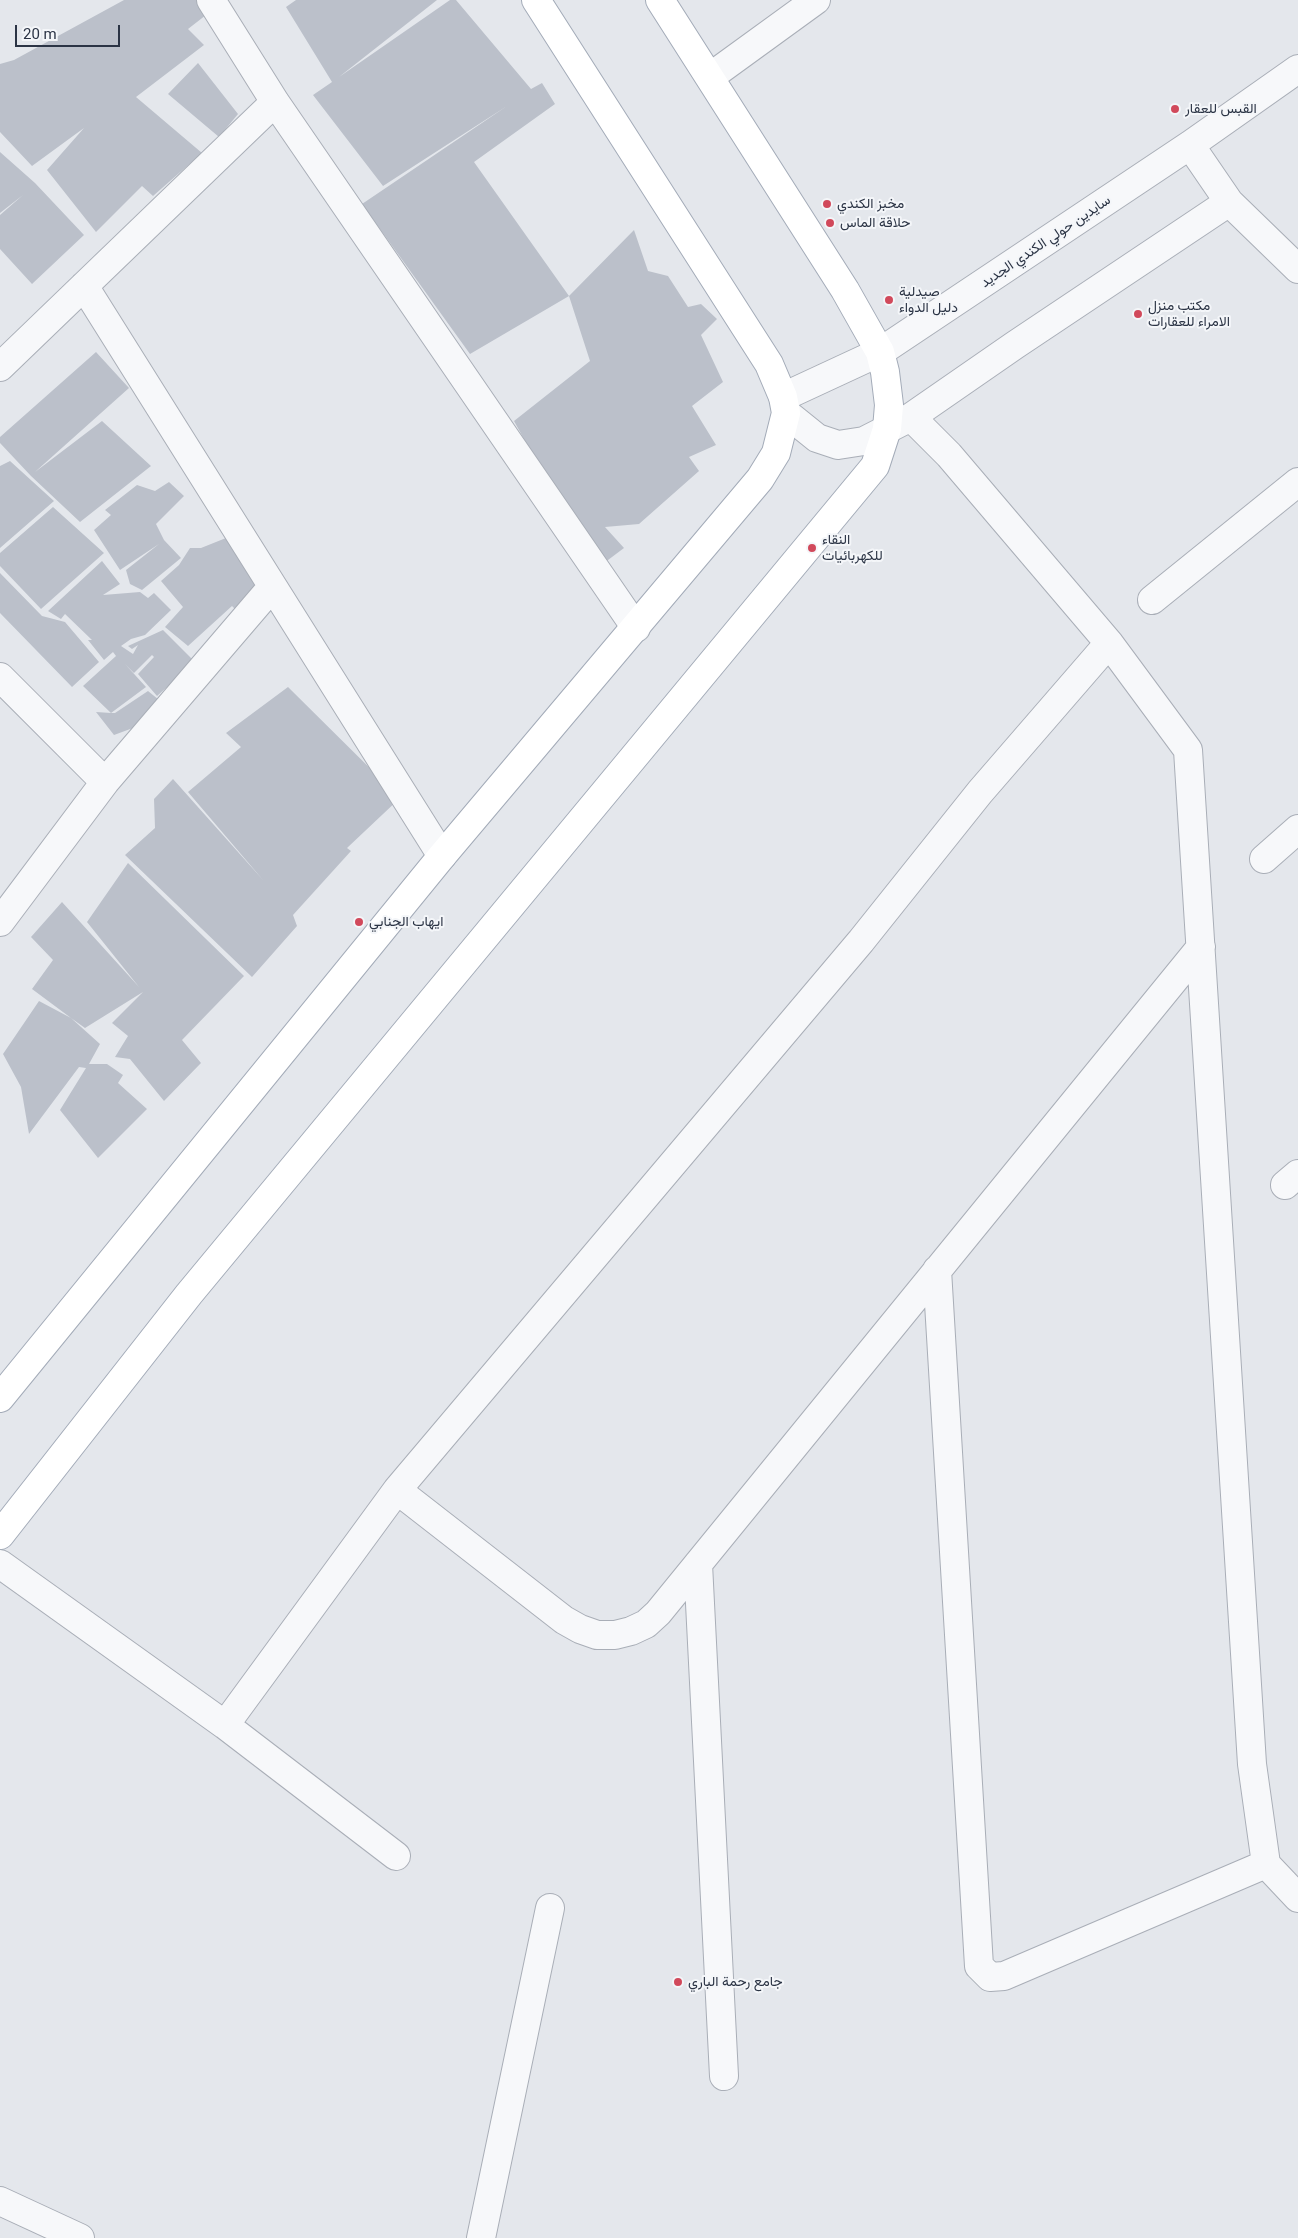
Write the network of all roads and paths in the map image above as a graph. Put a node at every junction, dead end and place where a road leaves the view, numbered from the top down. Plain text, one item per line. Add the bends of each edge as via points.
1 (210, 0) edge
2 (536, 0) edge
3 (660, 0) edge
4 (816, 0) edge
5 (1298, 68) edge
6 (710, 77) junction
7 (275, 102) junction
8 (1190, 145) junction
9 (1229, 202) junction
10 (1298, 270) edge
11 (84, 286) junction
12 (880, 352) junction
13 (0, 367) edge
14 (784, 405) junction
15 (911, 416) junction
16 (887, 429) junction
17 (1298, 482) edge
18 (272, 587) junction
19 (1152, 600) dead end
20 (636, 628) junction
21 (1108, 642) junction
22 (0, 677) edge
23 (105, 782) junction
24 (1298, 829) edge
25 (442, 856) junction
26 (1264, 859) dead end
27 (0, 922) edge
28 (1201, 947) junction
29 (937, 1270) junction
30 (0, 1398) edge
31 (397, 1490) junction
32 (0, 1535) edge
33 (0, 1564) edge
34 (698, 1564) junction
35 (225, 1725) junction
36 (396, 1856) dead end
37 (1266, 1864) junction
38 (1298, 1898) edge
39 (550, 1908) dead end
40 (724, 2076) dead end
41 (0, 2201) edge
42 (80, 2238) edge
43 (482, 2238) edge

1 - 7 street
2 - 14 main road via 758,344
3 - 6 main road
4 - 6 street
5 - 8 street, سايدين حولي الكندي الجديد
6 - 12 main road via 845,290
7 - 11 street
7 - 20 street
8 - 9 street
8 - 12 street, سايدين حولي الكندي الجديد
9 - 10 street
9 - 15 street
11 - 13 street
11 - 18 street
12 - 14 street, سايدين حولي الكندي الجديد
12 - 16 main road via 889,405
14 - 16 street via 817,438 838,445 864,441
14 - 20 main road via 776,453 760,479
15 - 16 street
15 - 21 street via 948,454
16 - 32 main road via 875,466 863,481 195,1286
17 - 19 street
18 - 23 street
18 - 25 street
20 - 25 main road
21 - 28 street via 1188,750
21 - 31 street via 980,792 861,941
22 - 23 street
23 - 27 street
24 - 26 street
25 - 30 main road
28 - 29 street
28 - 37 street via 1252,1764
29 - 34 street
29 - 37 street via 979,1966 990,1977 1004,1976
31 - 34 street via 564,1620 597,1635 631,1632 646,1624
31 - 35 street
33 - 35 street
34 - 40 street
35 - 36 street
37 - 38 street
39 - 43 street
41 - 42 street

